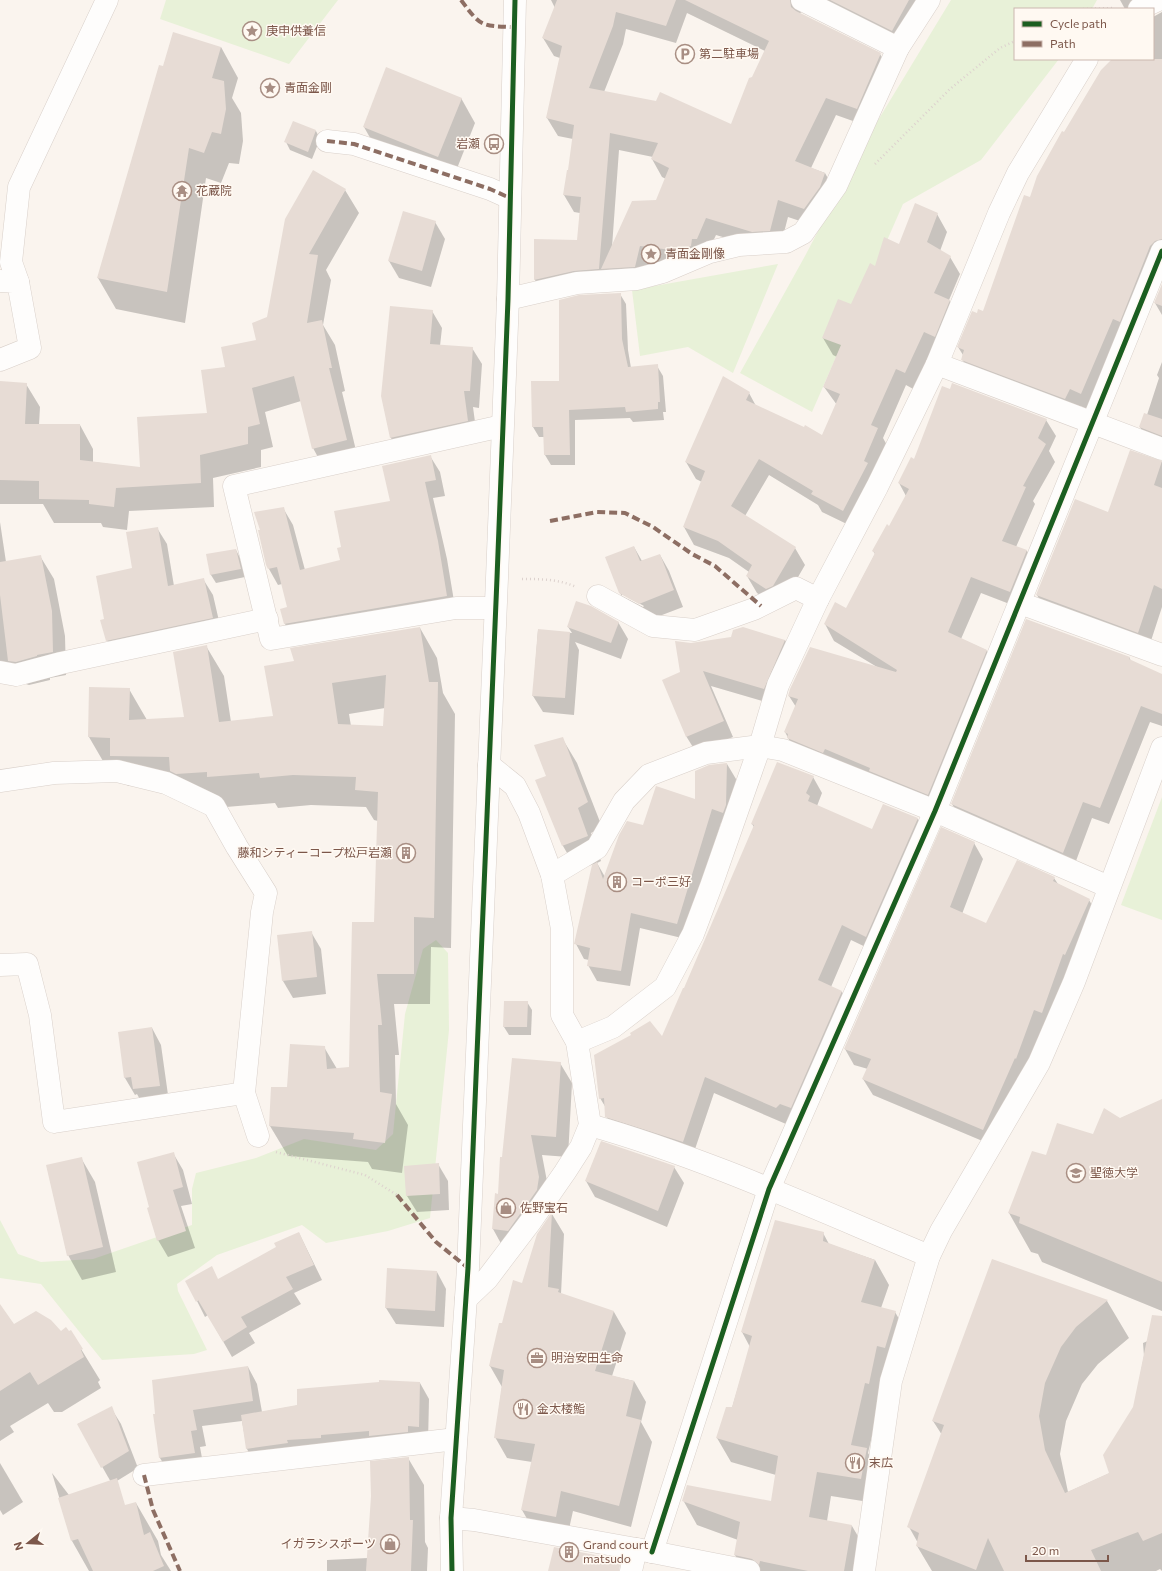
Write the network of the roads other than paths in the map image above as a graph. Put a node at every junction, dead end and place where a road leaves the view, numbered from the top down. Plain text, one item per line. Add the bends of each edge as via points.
1 (107, 0) edge
2 (515, 0) edge
3 (802, 0) edge
4 (929, 0) edge
5 (1158, 0) edge
6 (1133, 8) edge
7 (898, 48) junction
8 (1086, 60) edge
9 (327, 141) dead end
10 (510, 198) junction
11 (1162, 251) edge
12 (9, 282) edge
13 (508, 299) junction
14 (0, 360) edge
15 (937, 364) junction
16 (1093, 425) junction
17 (502, 426) junction
18 (1162, 449) edge
19 (598, 596) road end
20 (818, 599) junction
21 (1020, 604) junction
22 (495, 608) junction
23 (267, 619) junction
24 (1162, 655) edge
25 (0, 672) edge
26 (760, 746) junction
27 (1162, 748) edge
28 (489, 765) junction
29 (0, 781) edge
30 (935, 811) junction
31 (552, 876) junction
32 (1109, 887) junction
33 (0, 966) edge
34 (577, 1042) junction
35 (244, 1093) junction
36 (590, 1125) junction
37 (258, 1136) road end
38 (769, 1189) junction
39 (929, 1256) junction
40 (466, 1299) junction
41 (456, 1439) junction
42 (144, 1475) dead end
43 (451, 1518) junction
44 (644, 1550) junction
45 (452, 1571) edge
46 (631, 1571) edge
47 (749, 1571) edge
48 (864, 1571) edge

1 - 12 street via 19,187
2 - 10 street
3 - 7 street
4 - 7 street
5 - 6 street
7 - 13 street via 836,186 802,233 786,242 739,245 717,250 663,272 637,279 577,283
8 - 15 street via 1018,173
9 - 10 street via 354,144
10 - 13 street
11 - 16 street via 1139,303
12 - 14 street via 30,348
13 - 17 street
15 - 16 street
15 - 20 street via 877,487
16 - 18 street
16 - 21 street
17 - 22 street
17 - 23 street via 234,486
19 - 20 street via 653,626 695,630 754,609 796,588
20 - 26 street via 778,685
21 - 24 street
21 - 30 street
22 - 23 street via 456,608 271,639
22 - 28 street
23 - 25 street via 16,674
26 - 30 street via 783,750
26 - 31 street via 706,753 649,775 624,801 597,848
26 - 34 street via 693,934 665,987 612,1027
27 - 32 street
28 - 31 street via 515,786 529,813
28 - 40 street
29 - 35 street via 54,773 117,771 166,783 214,806 266,893
30 - 32 street
30 - 38 street
31 - 34 street via 562,929 562,1015
32 - 39 street via 1074,982 1039,1063 940,1232
33 - 35 street via 27,964 40,1015 54,1122
34 - 36 street
35 - 37 street
36 - 38 street via 636,1138
36 - 40 street via 581,1147 531,1221 487,1279
38 - 39 street
38 - 44 street
39 - 48 street via 891,1380
40 - 41 street
41 - 42 street
41 - 43 street
43 - 44 street
43 - 45 street
44 - 46 street
44 - 47 street

